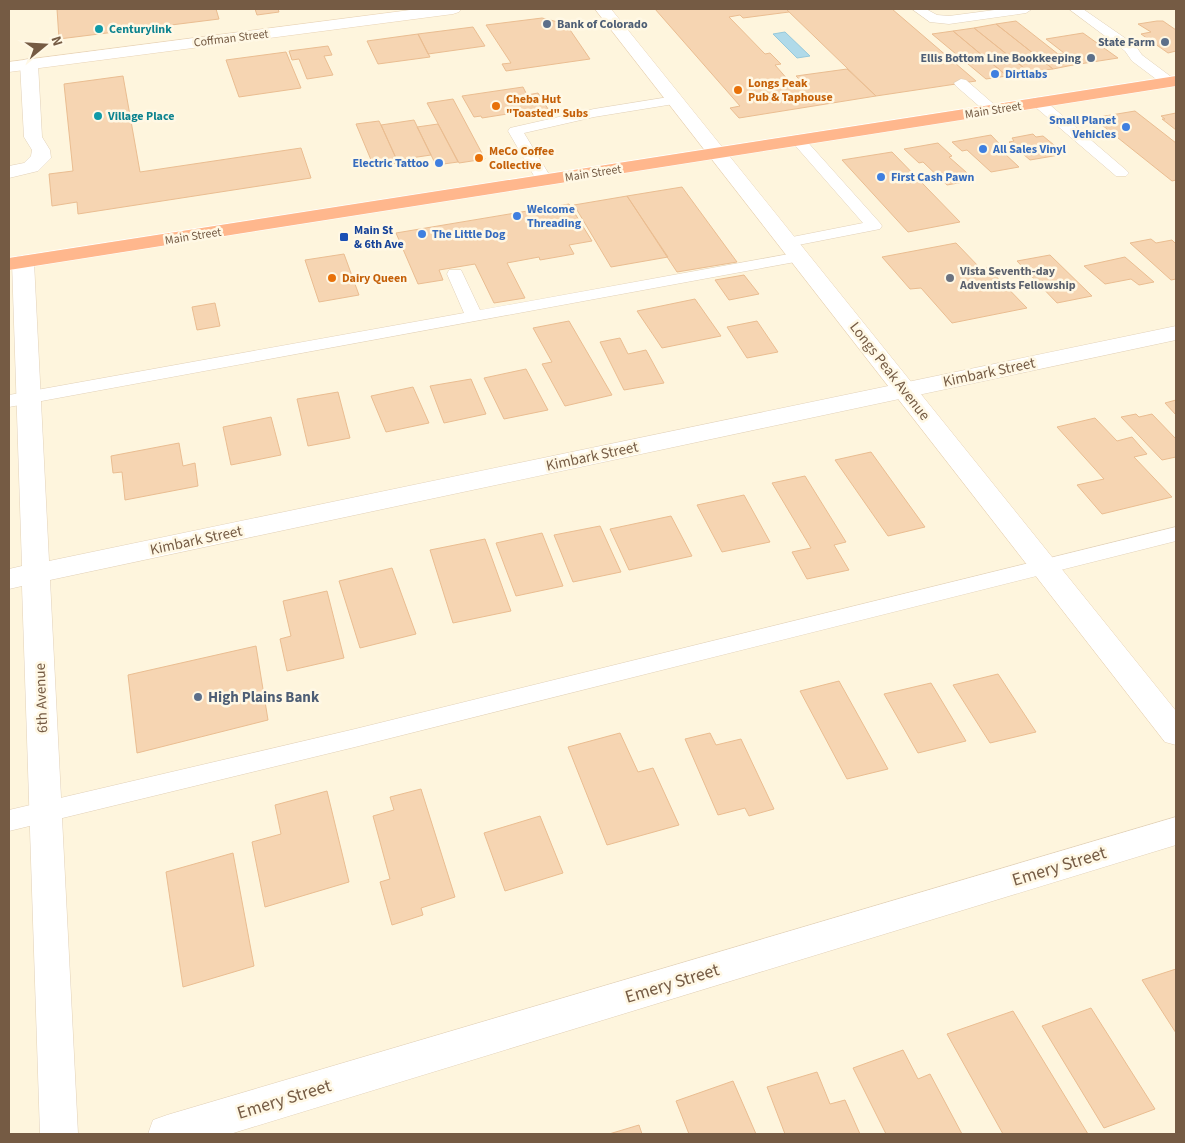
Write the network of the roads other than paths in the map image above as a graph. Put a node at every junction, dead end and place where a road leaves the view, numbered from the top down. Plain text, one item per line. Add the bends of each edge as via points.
1 (453, 9) edge
2 (603, 9) edge
3 (918, 9) edge
4 (1026, 9) edge
5 (1075, 9) edge
6 (29, 64) junction
7 (9, 67) edge
8 (1172, 81) edge
9 (961, 83) dead end
10 (676, 100) junction
11 (1038, 102) junction
12 (992, 110) junction
13 (798, 140) junction
14 (717, 153) junction
15 (9, 172) edge
16 (1121, 173) dead end
17 (545, 181) junction
18 (794, 250) junction
19 (16, 263) edge
20 (455, 274) dead end
21 (474, 316) junction
22 (1176, 332) edge
23 (905, 390) junction
24 (19, 400) edge
25 (1176, 534) edge
26 (1044, 566) junction
27 (22, 577) edge
28 (1176, 733) edge
29 (46, 812) junction
30 (9, 821) edge
31 (1176, 831) edge
32 (59, 1134) edge
33 (167, 1134) edge

1 - 6 street, Coffman Street
2 - 10 street, Longs Peak Avenue
3 - 4 lane via 934,19 949,20
5 - 8 lane
6 - 7 street, Coffman Street
6 - 15 street via 34,137 41,150 41,158 31,167
8 - 11 highway, Main Street
9 - 12 lane
10 - 14 street, Longs Peak Avenue
10 - 17 lane via 594,113 515,131
11 - 12 highway, Main Street
11 - 16 lane
12 - 13 highway, Main Street
13 - 14 highway, Main Street
13 - 18 lane via 874,226
14 - 17 highway, Main Street
14 - 18 street, Longs Peak Avenue
17 - 19 highway, Main Street
18 - 21 lane
18 - 23 street, Longs Peak Avenue
19 - 24 street, 6th Avenue
20 - 21 lane
21 - 24 lane
22 - 23 street, Kimbark Street
23 - 26 street, Longs Peak Avenue
23 - 27 street, Kimbark Street
24 - 27 street, 6th Avenue
25 - 26 lane
26 - 28 street, Longs Peak Avenue
26 - 29 lane
27 - 29 street, 6th Avenue
29 - 30 lane
29 - 32 street, 6th Avenue
31 - 33 street, Emery Street

